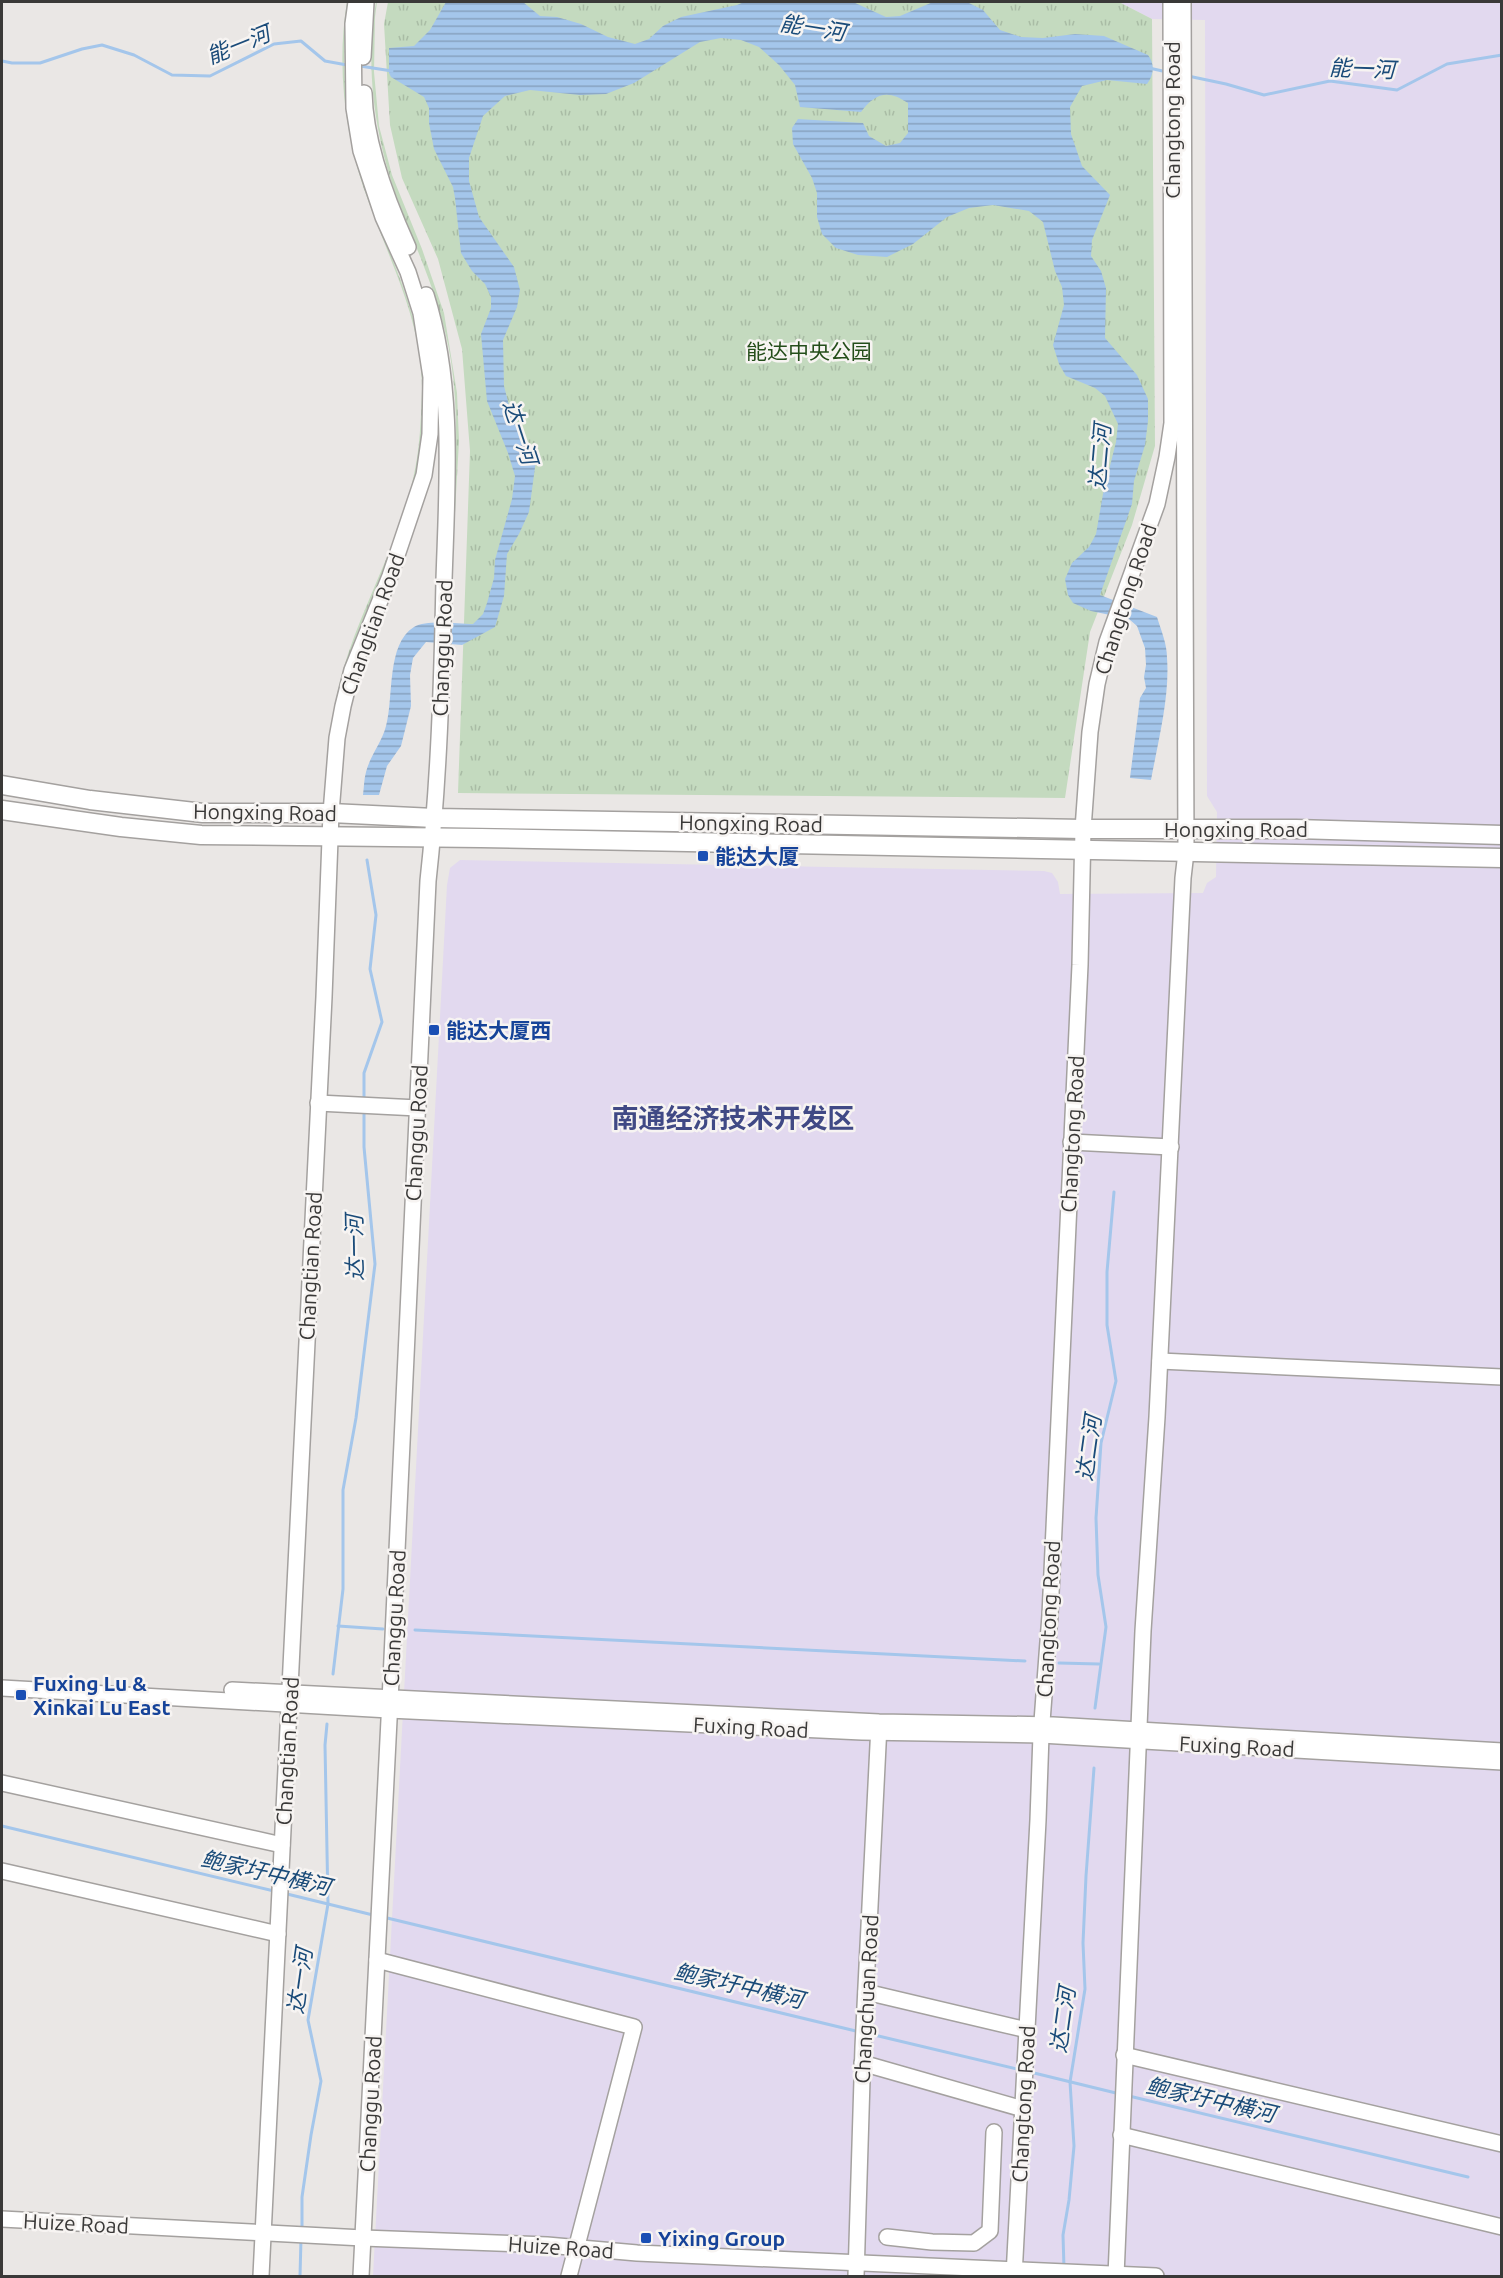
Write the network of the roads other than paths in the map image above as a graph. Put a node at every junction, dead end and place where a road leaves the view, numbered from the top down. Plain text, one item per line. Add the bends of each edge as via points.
1 (356, 2) edge
2 (366, 2) edge
3 (1171, 2) edge
4 (1183, 2) edge
5 (2, 785) edge
6 (2, 810) edge
7 (331, 813) junction
8 (434, 818) junction
9 (1083, 829) junction
10 (1186, 829) junction
11 (1502, 836) edge
12 (329, 837) junction
13 (433, 838) junction
14 (1083, 850) junction
15 (1186, 852) junction
16 (1502, 858) edge
17 (318, 1103) junction
18 (417, 1108) junction
19 (1071, 1142) junction
20 (1171, 1147) junction
21 (1160, 1361) junction
22 (1502, 1377) edge
23 (2, 1678) edge
24 (2, 1688) edge
25 (289, 1698) junction
26 (390, 1704) junction
27 (879, 1727) junction
28 (1041, 1730) junction
29 (1139, 1735) junction
30 (1502, 1751) edge
31 (1502, 1762) edge
32 (2, 1782) edge
33 (282, 1845) junction
34 (2, 1871) edge
35 (278, 1934) junction
36 (377, 1960) junction
37 (866, 1992) junction
38 (1026, 2037) junction
39 (1124, 2060) junction
40 (862, 2063) junction
41 (1023, 2102) junction
42 (1121, 2129) junction
43 (994, 2132) dead end
44 (1502, 2144) edge
45 (2, 2219) edge
46 (1502, 2227) edge
47 (263, 2233) junction
48 (887, 2237) dead end
49 (363, 2238) junction
50 (932, 2242) junction
51 (576, 2248) junction
52 (932, 2266) junction
53 (856, 2270) edge
54 (1014, 2273) edge
55 (1116, 2276) edge
56 (261, 2277) edge
57 (361, 2277) edge
58 (569, 2277) edge
59 (1156, 2277) edge

1 - 7 street, Changtian Road via 354,108 361,151 421,313 431,377 430,434 424,475 409,521 352,670 337,738
2 - 8 street, Changgu Road via 364,104 389,202 433,318 448,429
3 - 9 street, Changtong Road via 1172,423 1157,504 1114,618 1097,684
4 - 10 street, Changtong Road
5 - 7 main road, Hongxing Road via 203,813
6 - 12 main road, Hongxing Road via 201,835
7 - 8 main road, Hongxing Road
7 - 12 street, Changtian Road
8 - 9 main road, Hongxing Road
8 - 13 street, Changgu Road
9 - 10 main road, Hongxing Road
9 - 14 street, Changtong Road
10 - 11 main road, Hongxing Road
10 - 15 street, Changtong Road
12 - 13 main road, Hongxing Road
12 - 17 street, Changtian Road
13 - 14 main road, Hongxing Road
13 - 18 street, Changgu Road
14 - 15 main road, Hongxing Road
14 - 19 street, Changtong Road
15 - 16 main road, Hongxing Road
15 - 20 street, Changtong Road
17 - 18 street
17 - 25 street, Changtian Road
18 - 26 street, Changgu Road
19 - 20 street
19 - 28 street, Changtong Road via 1050,1615
20 - 21 street, Changtong Road
21 - 22 street
21 - 29 street, Changtong Road
23 - 25 street, Fuxing Road
24 - 25 street, Fuxing Road
25 - 26 street, Fuxing Road
25 - 33 street, Changtian Road
26 - 27 street, Fuxing Road
26 - 36 street, Changgu Road
27 - 28 street, Fuxing Road
27 - 37 street, Changchuan Road
28 - 29 street, Fuxing Road
28 - 38 street, Changtong Road
29 - 30 street, Fuxing Road
29 - 31 street, Fuxing Road
29 - 39 street, Changtong Road
32 - 33 street
33 - 35 street, Changtian Road
34 - 35 street
35 - 47 street, Changtian Road
36 - 49 street, Changgu Road
36 - 51 street via 634,2027
37 - 38 street
37 - 40 street, Changchuan Road
38 - 41 street, Changtong Road
39 - 42 street, Changtong Road
39 - 44 street
40 - 41 street
40 - 53 street, Changchuan Road
41 - 54 street, Changtong Road
42 - 46 street
42 - 55 street, Changtong Road
43 - 50 street via 990,2230 974,2243
45 - 47 street, Huize Road
47 - 49 street, Huize Road
47 - 56 street, Changtian Road
48 - 50 street
49 - 51 street, Huize Road
49 - 57 street, Changgu Road
50 - 52 street
51 - 53 street, Huize Road
51 - 58 street
52 - 53 street, Huize Road
52 - 54 street, Huize Road
54 - 55 street, Huize Road
55 - 59 street, Huize Road

